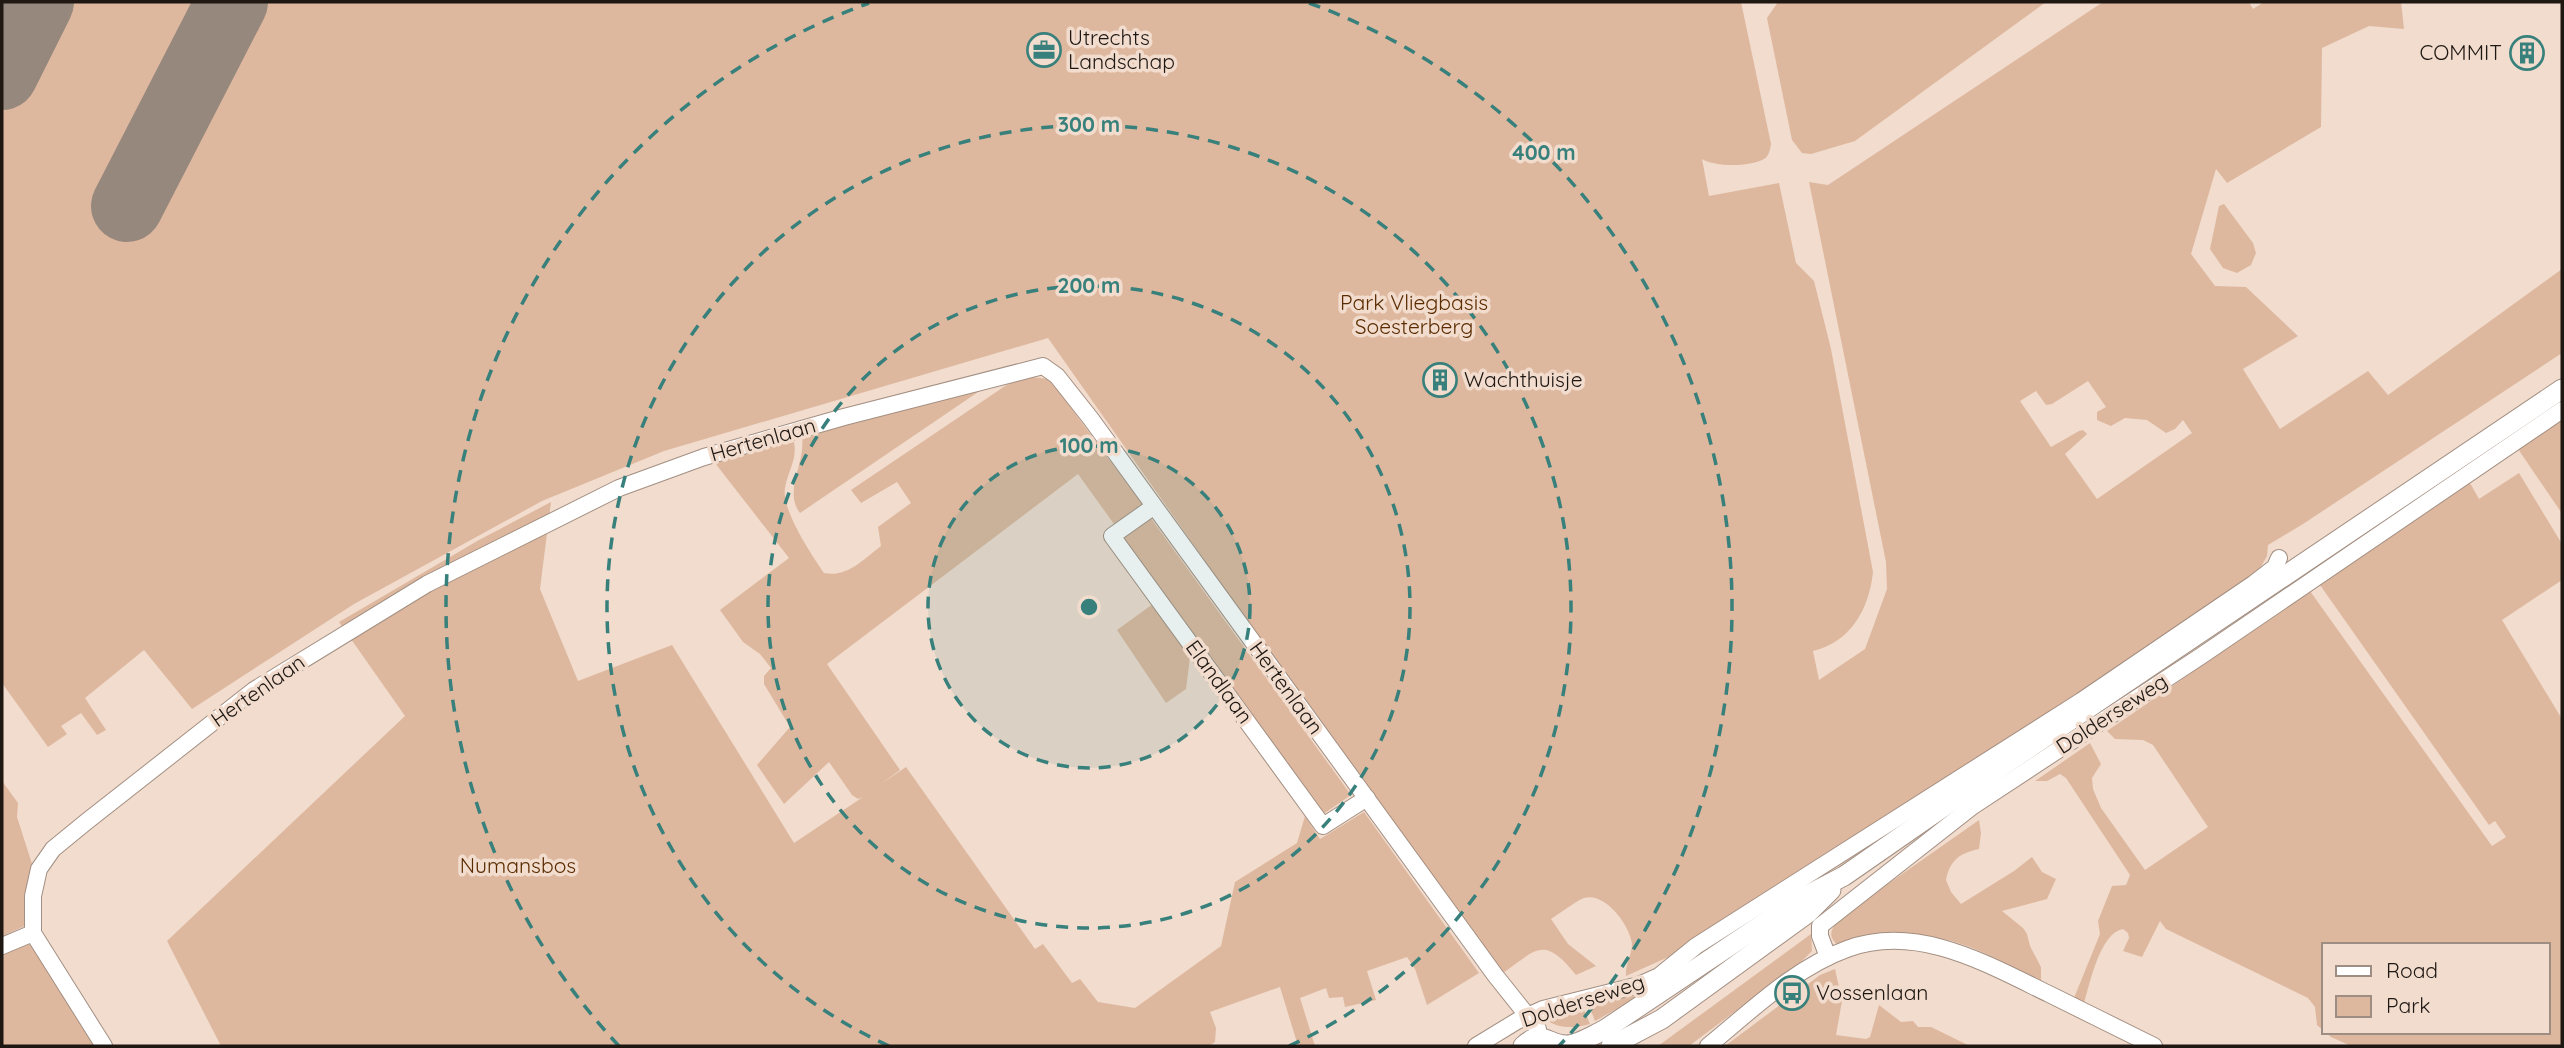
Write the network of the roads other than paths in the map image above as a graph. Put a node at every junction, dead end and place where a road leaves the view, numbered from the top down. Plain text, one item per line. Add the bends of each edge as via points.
1 (2562, 389) edge
2 (2562, 410) edge
3 (1153, 507) junction
4 (2279, 558) dead end
5 (1367, 798) junction
6 (1844, 876) junction
7 (33, 933) junction
8 (2, 946) edge
9 (1828, 957) junction
10 (1524, 1034) edge
11 (1568, 1043) edge
12 (104, 1046) edge
13 (1476, 1046) edge
14 (1611, 1046) edge
15 (1707, 1046) edge
16 (2154, 1046) edge

1 - 6 main road, Dolderseweg
2 - 9 street, Dolderseweg via 1973,806 1820,926
3 - 5 street, Hertenlaan
3 - 5 street, Elandlaan via 1112,536 1323,826
3 - 7 street, Hertenlaan via 1057,376 1043,366 704,457 619,488 427,584 254,690 53,849 39,869 32,903
4 - 10 street, Dolderseweg via 2276,567 2253,584 2081,701 1696,946 1659,976
5 - 10 street, Hertenlaan via 1495,975
6 - 11 main road, Dolderseweg via 1800,899 1613,1021
6 - 14 main road, Dolderseweg via 1796,921 1662,1019
7 - 8 street
7 - 12 street
9 - 15 street via 1786,983
9 - 16 street via 1882,940 1957,952
10 - 11 main road via 1548,1030
10 - 13 street, Dolderseweg

